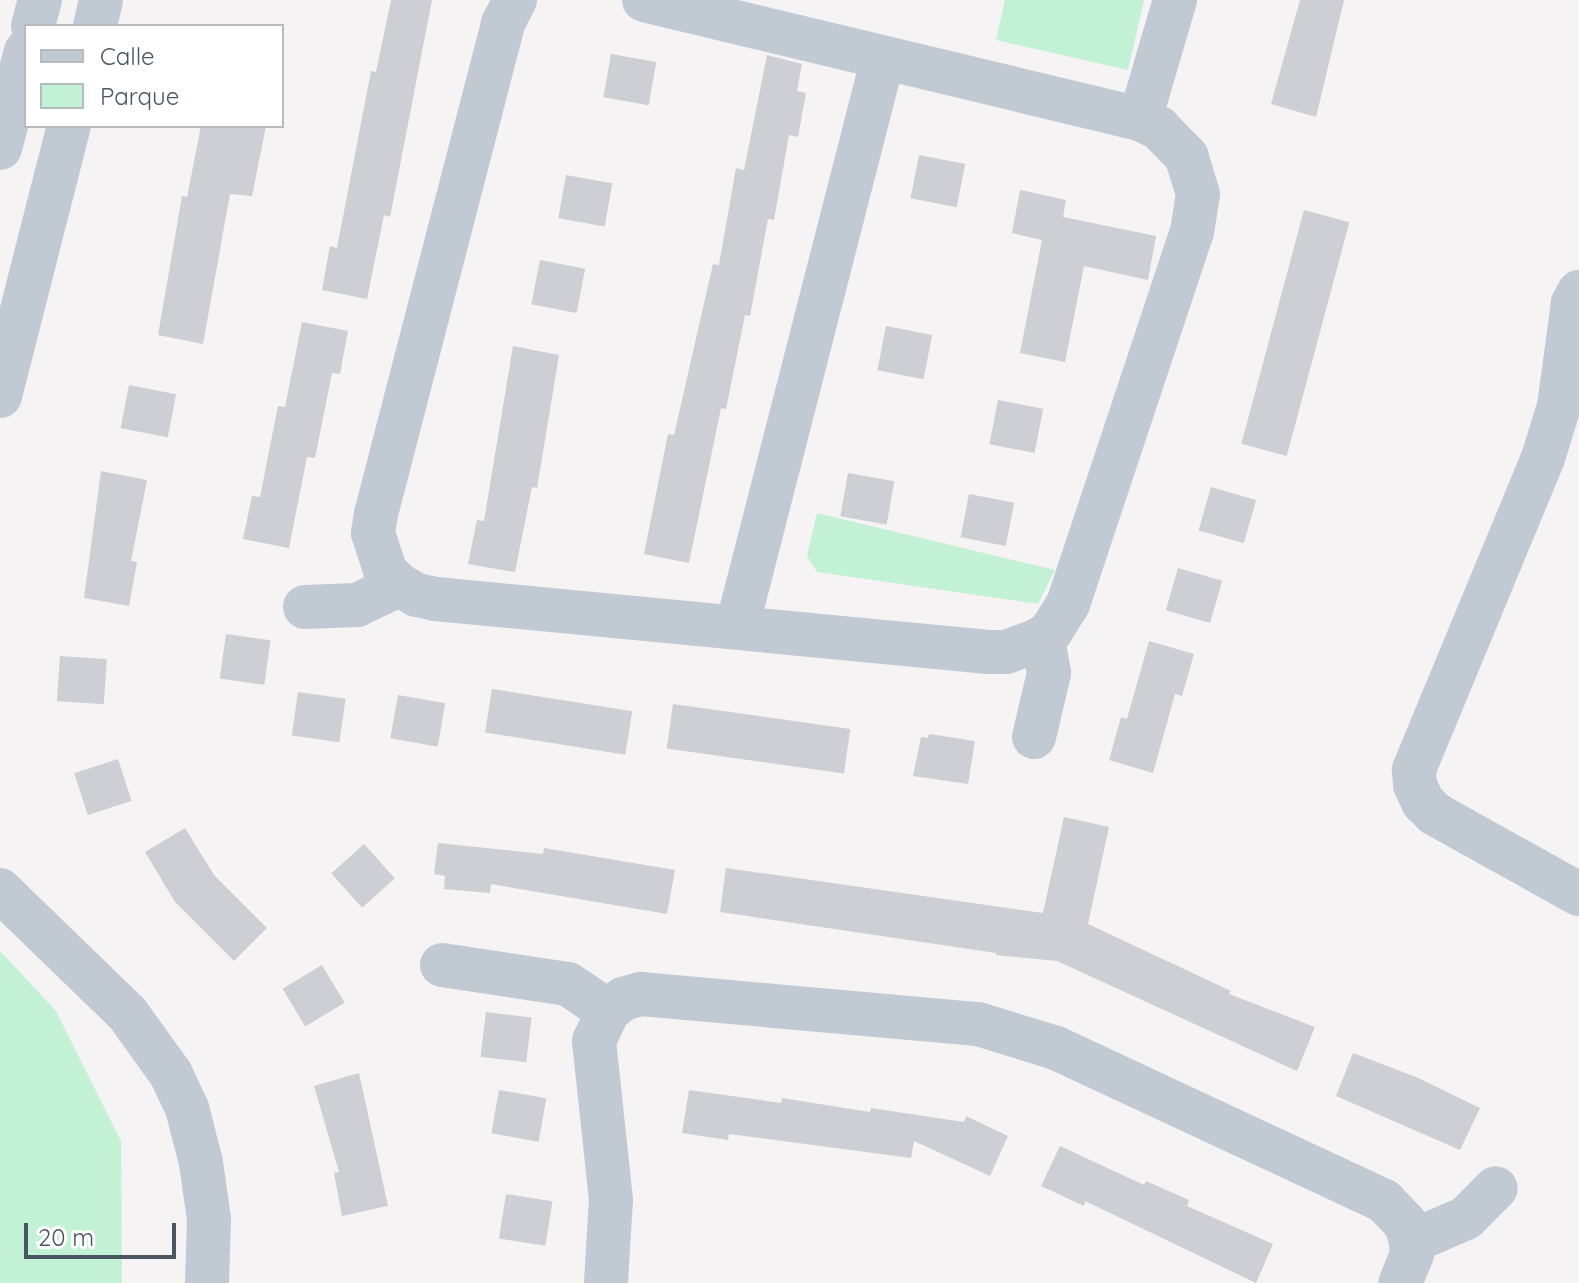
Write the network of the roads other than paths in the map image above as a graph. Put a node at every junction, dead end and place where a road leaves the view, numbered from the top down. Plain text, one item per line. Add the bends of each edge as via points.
1 (40, 0) edge
2 (101, 0) edge
3 (515, 0) edge
4 (644, 0) edge
5 (1175, 0) edge
6 (34, 24) edge
7 (95, 24) edge
8 (24, 58) edge
9 (883, 58) junction
10 (1140, 119) junction
11 (68, 128) edge
12 (0, 148) edge
13 (1579, 292) edge
14 (0, 396) edge
15 (399, 585) junction
16 (305, 607) dead end
17 (737, 627) junction
18 (1039, 640) junction
19 (1034, 737) dead end
20 (0, 890) edge
21 (1579, 894) edge
22 (442, 965) dead end
23 (608, 1011) junction
24 (1496, 1188) dead end
25 (1410, 1237) junction
26 (207, 1283) edge
27 (606, 1283) edge
28 (1400, 1283) edge

1 - 6 street
2 - 7 street
3 - 15 street via 503,24 376,514 376,553
4 - 9 street
5 - 10 street
8 - 12 street
9 - 10 street
9 - 17 street
10 - 18 street via 1159,128 1187,157 1198,194 1197,214 1068,604
11 - 14 street
13 - 21 street via 1573,303 1559,406 1543,458 1414,770 1423,802 1435,814
15 - 16 street via 357,605
15 - 17 street via 436,599
17 - 18 street via 988,652 1014,650
18 - 19 street via 1049,673
20 - 26 street via 127,1013 171,1074 187,1108 201,1163 209,1219
22 - 23 street via 568,984
23 - 25 street via 623,999 658,994 1009,1031 1384,1201 1405,1223
23 - 27 street via 594,1041 611,1200
24 - 25 street via 1466,1218
25 - 28 street via 1412,1254

